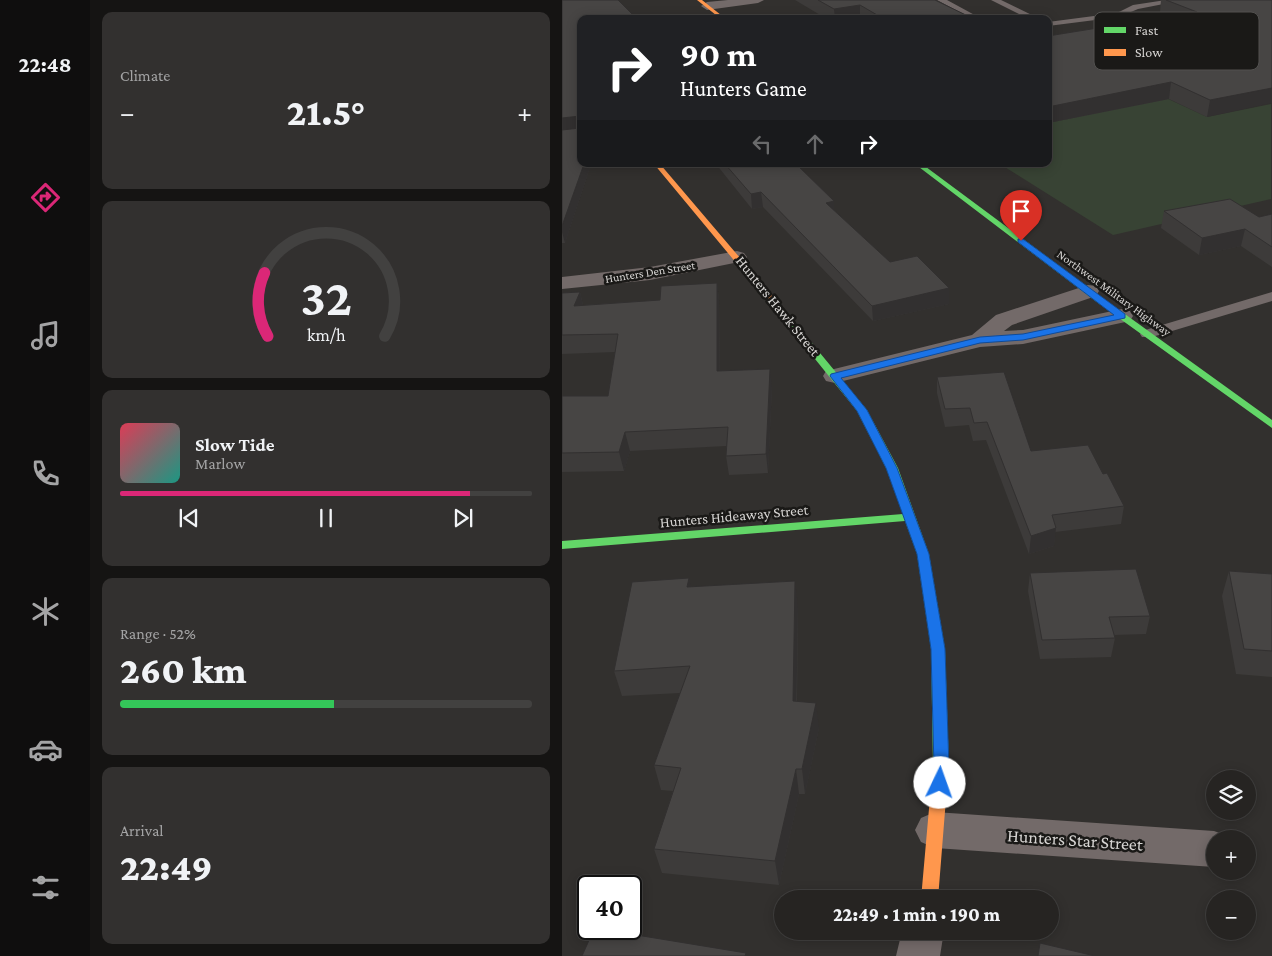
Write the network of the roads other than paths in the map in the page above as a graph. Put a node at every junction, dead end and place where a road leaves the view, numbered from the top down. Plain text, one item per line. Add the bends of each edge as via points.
1 (758, 0) edge
2 (941, 0) edge
3 (995, 0) edge
4 (1180, 0) edge
5 (703, 3) edge
6 (1125, 12) edge
7 (719, 15) edge
8 (970, 15) edge
9 (1027, 15) edge
10 (1094, 18) edge
11 (1052, 23) edge
12 (660, 167) edge
13 (922, 167) edge
14 (738, 257) junction
15 (562, 283) edge
16 (1088, 291) junction
17 (1272, 296) edge
18 (1122, 316) junction
19 (1147, 334) junction
20 (980, 340) junction
21 (835, 376) junction
22 (1272, 425) edge
23 (909, 517) junction
24 (562, 545) edge
25 (935, 830) junction
26 (1206, 849) edge
27 (929, 890) edge
28 (922, 940) edge
29 (918, 956) edge

1 - 5 street
2 - 8 lane
3 - 9 lane
4 - 6 lane via 1136,7
5 - 7 street
10 - 11 lane
12 - 14 street, Hunters Hawk Street
13 - 16 street, Northwest Military Highway
14 - 15 street, Hunters Den Street via 649,274
14 - 21 street, Hunters Hawk Street
16 - 18 street, Northwest Military Highway
16 - 20 street via 1004,320
17 - 19 lane
18 - 19 street, Northwest Military Highway
18 - 20 street via 1023,337
19 - 22 street, Northwest Military Highway
20 - 21 street
21 - 23 street, Hunters Hawk Street via 862,410 892,468
23 - 24 street, Hunters Hideaway Street
23 - 25 street, Hunters Hawk Street via 923,554 938,649 941,767
25 - 26 street, Hunters Star Street
25 - 27 street, Hunters Hawk Street
28 - 29 street

